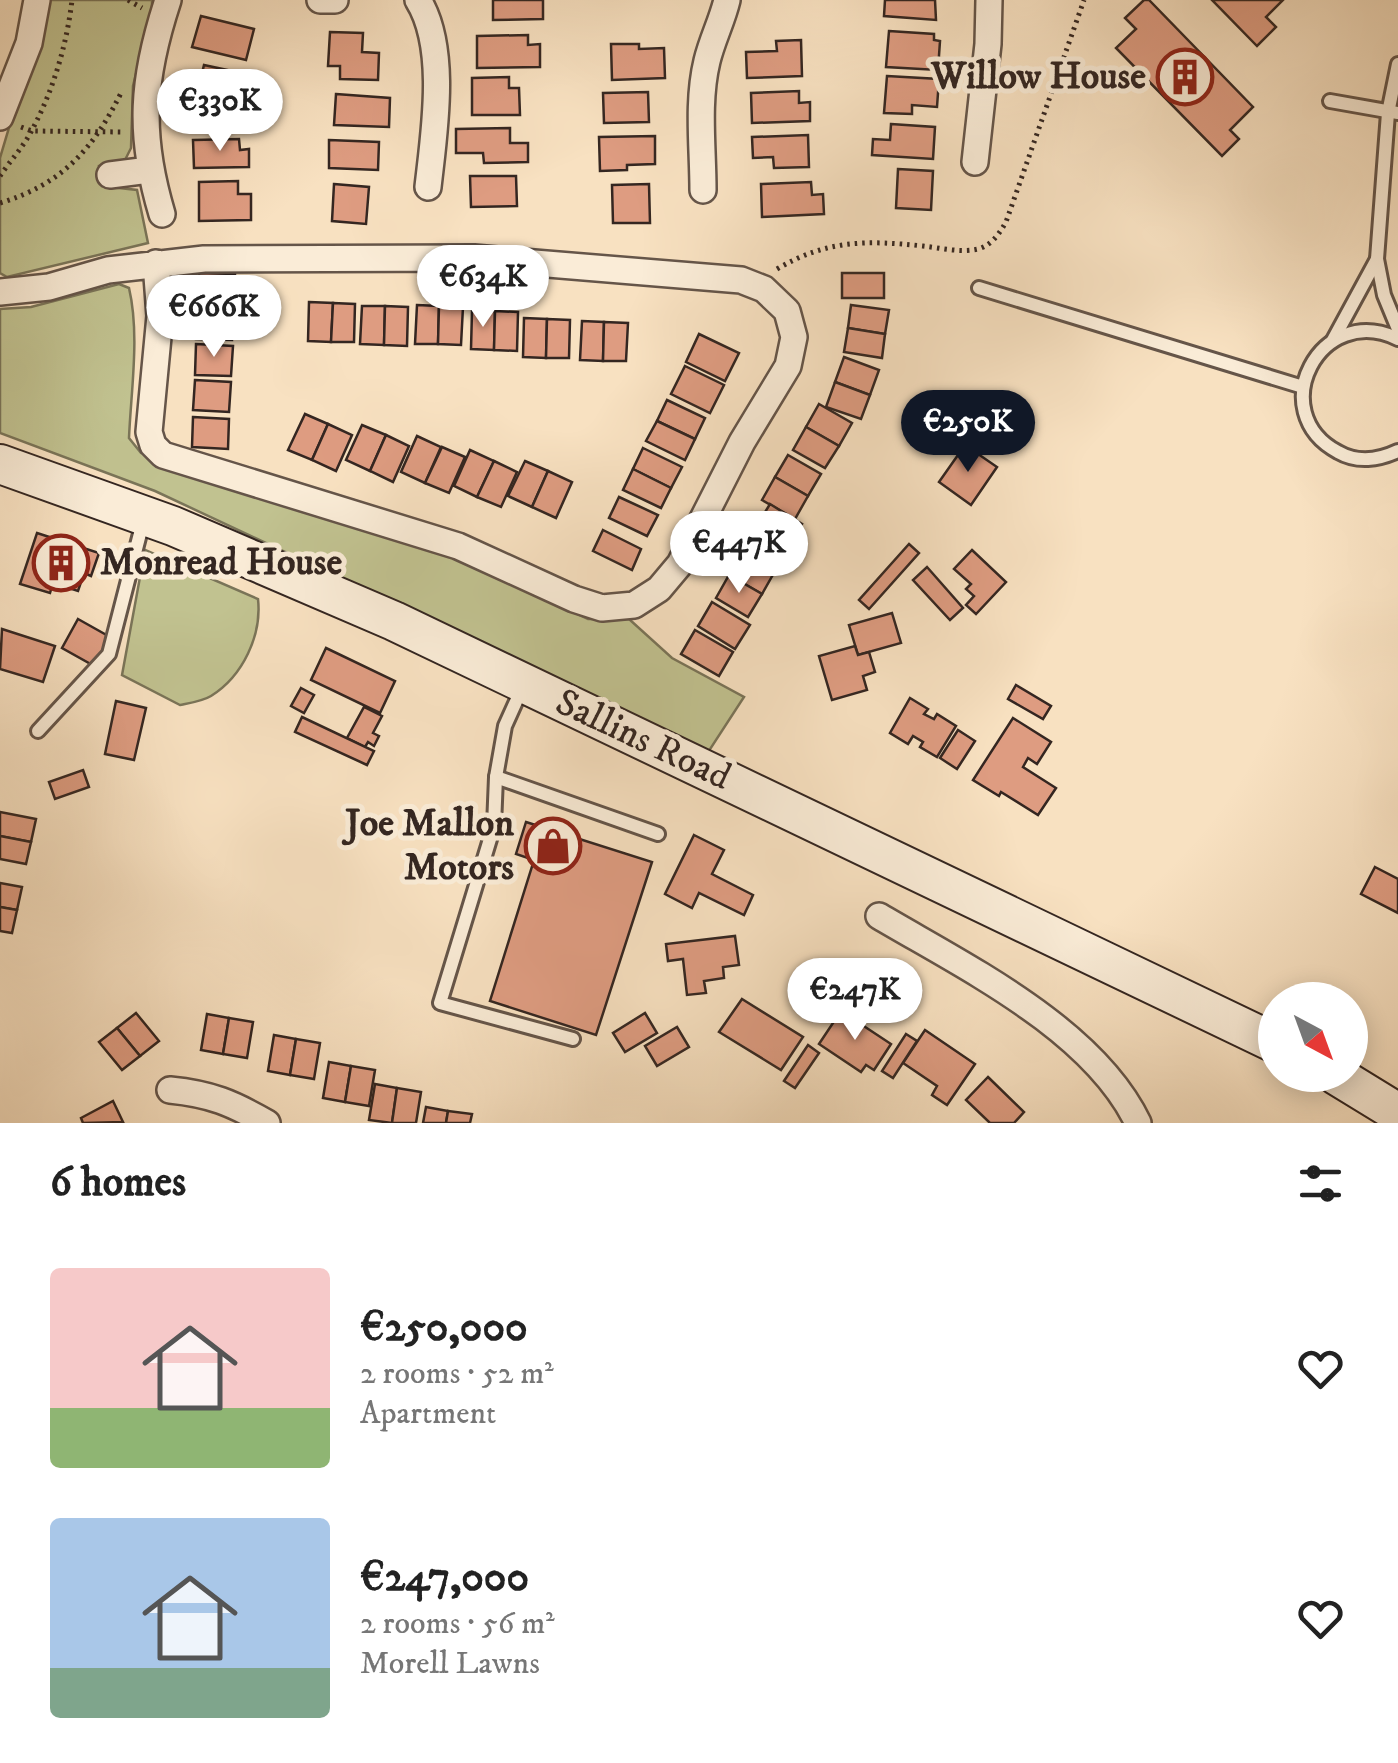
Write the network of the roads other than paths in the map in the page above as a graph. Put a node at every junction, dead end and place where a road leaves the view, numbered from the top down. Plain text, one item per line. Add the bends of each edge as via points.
1 (37, 0) edge
2 (168, 0) edge
3 (320, 0) edge
4 (335, 0) edge
5 (418, 0) edge
6 (727, 0) edge
7 (989, 0) edge
8 (1398, 64) edge
9 (8, 80) edge
10 (1330, 101) dead end
11 (1393, 113) edge
12 (0, 117) edge
13 (974, 162) dead end
14 (149, 170) junction
15 (110, 174) dead end
16 (428, 187) dead end
17 (704, 190) dead end
18 (162, 214) dead end
19 (1376, 259) junction
20 (156, 263) junction
21 (979, 288) dead end
22 (0, 292) edge
23 (1398, 329) edge
24 (1398, 339) edge
25 (1333, 340) junction
26 (1303, 388) junction
27 (1398, 450) edge
28 (0, 464) edge
29 (144, 516) junction
30 (524, 683) junction
31 (38, 731) dead end
32 (496, 777) junction
33 (658, 834) dead end
34 (879, 916) dead end
35 (1258, 1035) edge
36 (574, 1039) dead end
37 (170, 1090) dead end
38 (1363, 1092) edge
39 (1398, 1114) edge
40 (267, 1123) edge
41 (1138, 1123) edge

1 - 9 street via 29,43
2 - 14 street via 144,90
3 - 4 street
5 - 16 street via 435,58
6 - 17 street via 702,89
7 - 13 street
8 - 11 lane
9 - 12 street
10 - 11 lane
11 - 19 lane
14 - 15 street
14 - 18 street
19 - 23 lane
19 - 25 lane
20 - 20 street via 160,316 149,432 163,454 458,546 602,608 634,605 680,564 788,366 794,337 787,311 764,288 714,276 474,258
20 - 22 street
21 - 26 lane
24 - 25 lane via 1368,330
25 - 26 lane via 1318,352
26 - 27 lane via 1311,428 1325,444 1363,459
28 - 29 main road, Sallins Road
29 - 30 main road, Sallins Road
29 - 31 lane via 109,654
30 - 32 lane via 504,726
30 - 35 main road, Sallins Road
32 - 33 lane
32 - 36 lane via 494,826 440,1003
34 - 41 street via 1057,1028 1106,1075
37 - 40 street via 207,1094
38 - 39 main road

